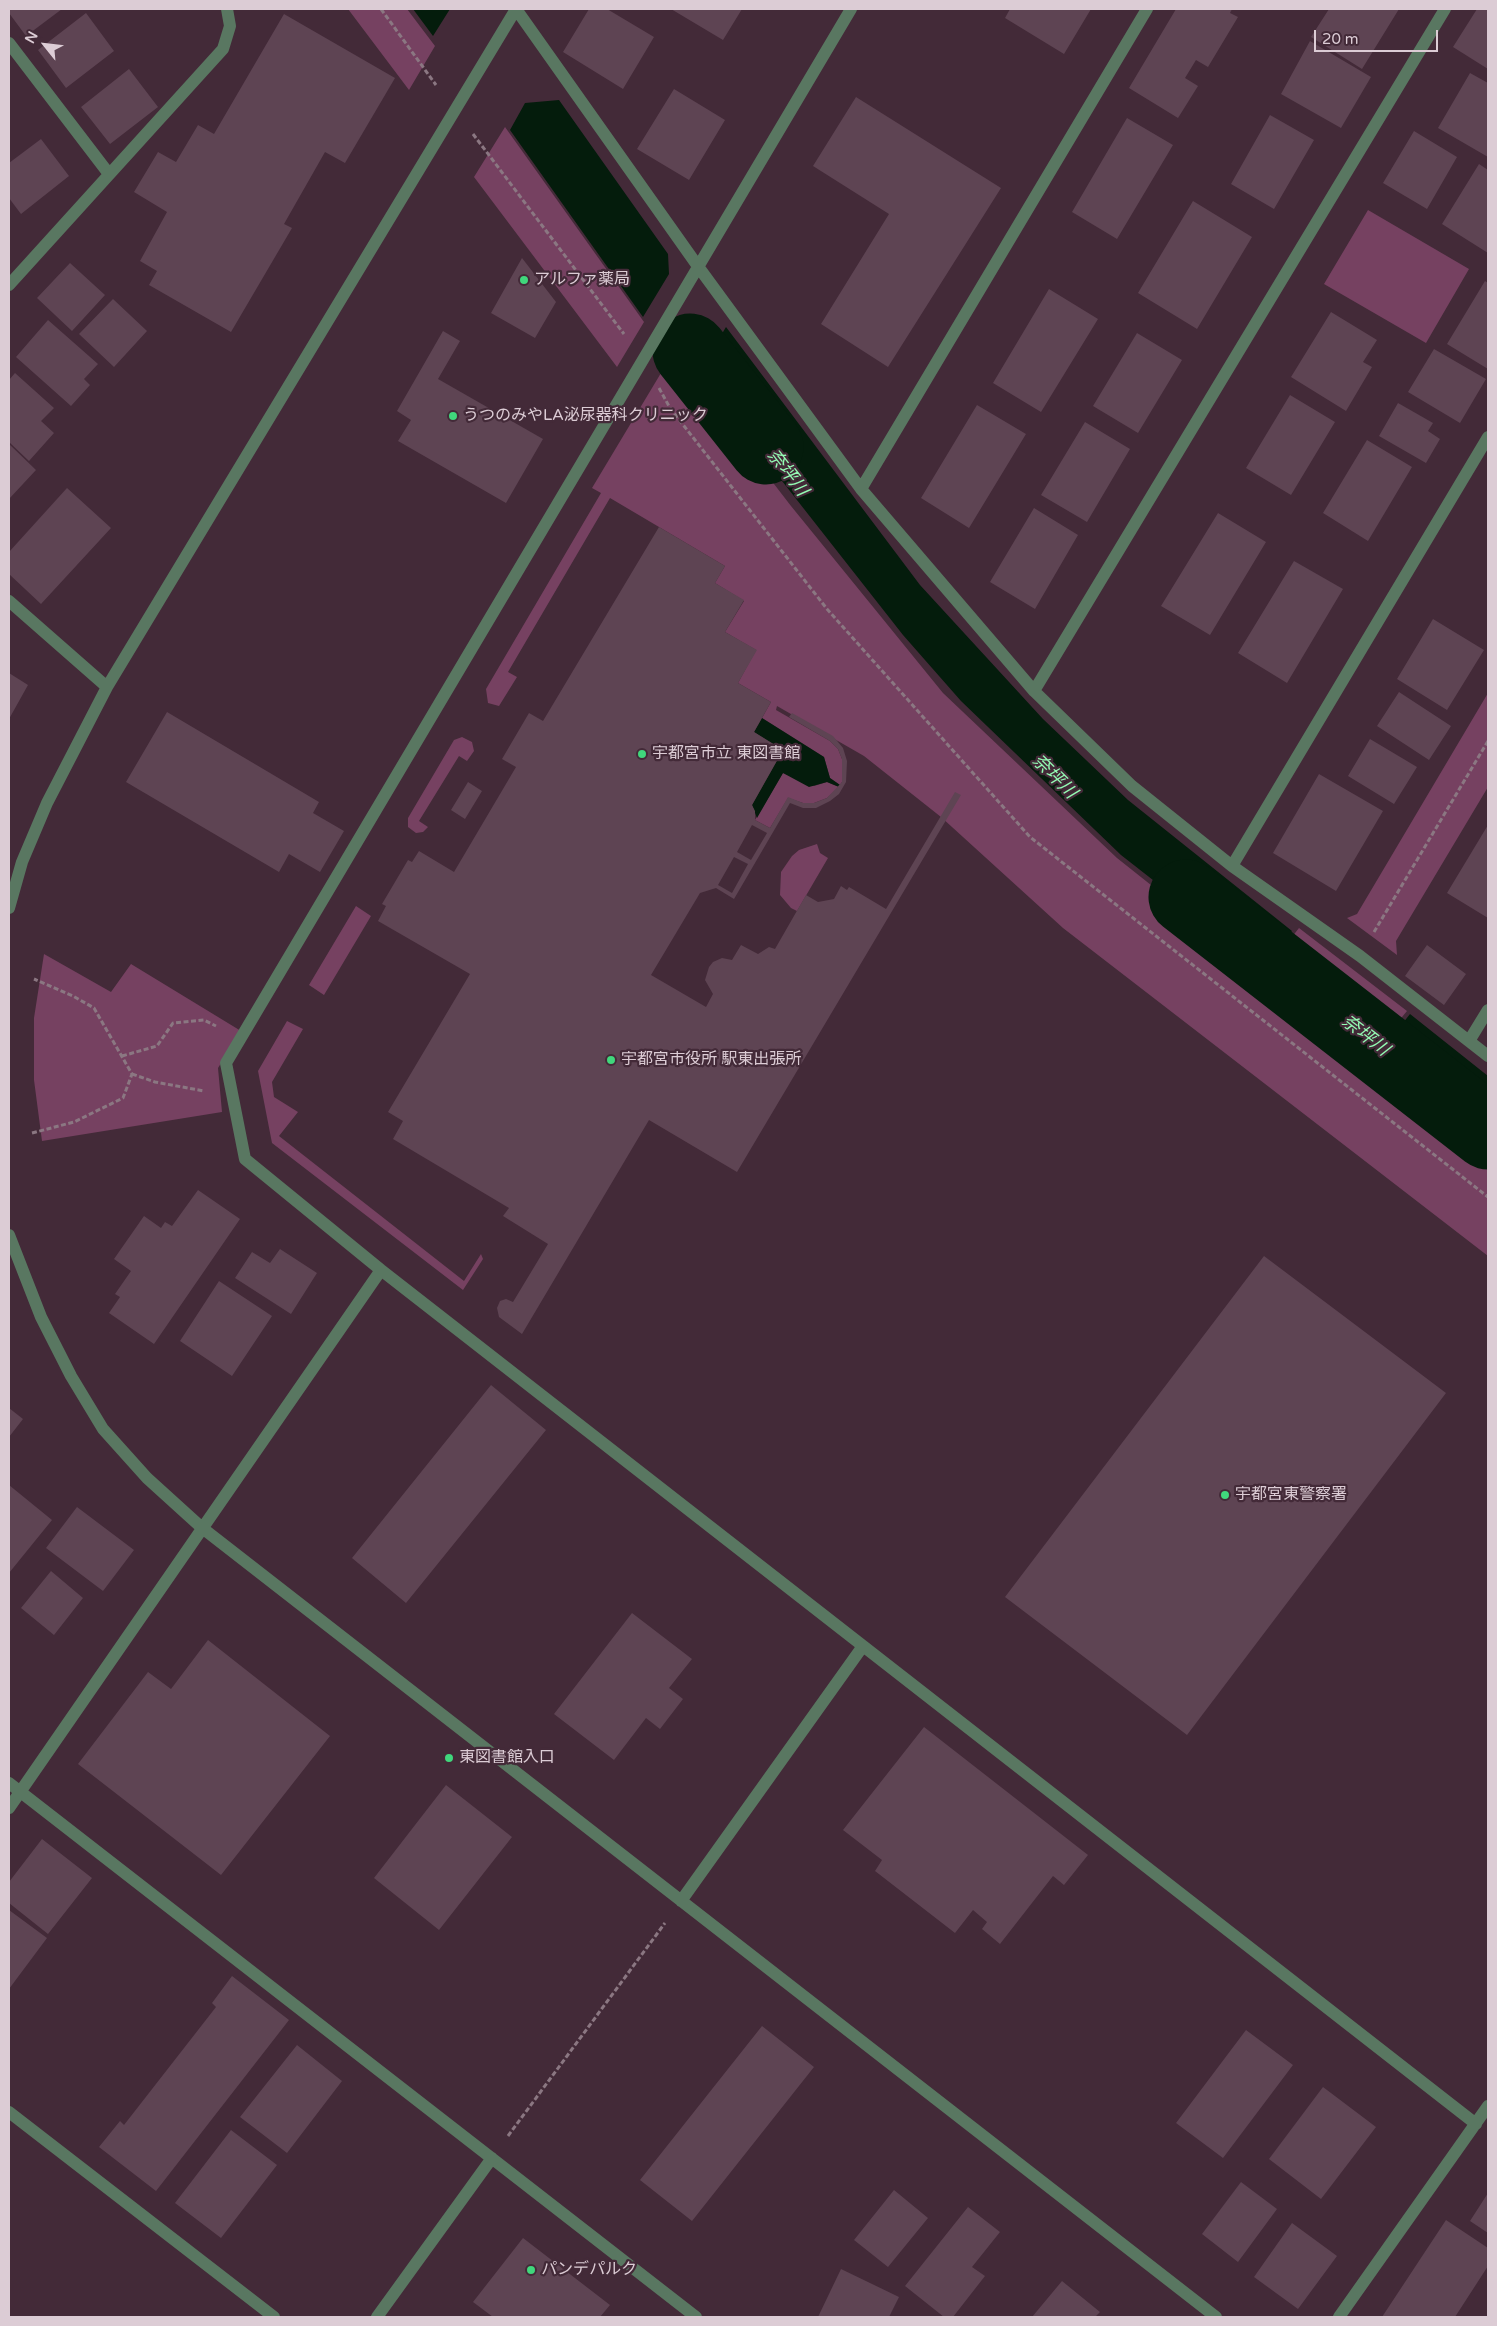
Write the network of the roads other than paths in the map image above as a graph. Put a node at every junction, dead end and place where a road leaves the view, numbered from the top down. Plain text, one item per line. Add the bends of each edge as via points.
1 (227, 9) edge
2 (516, 9) edge
3 (851, 9) edge
4 (1147, 9) edge
5 (1445, 9) edge
6 (9, 42) edge
7 (109, 174) junction
8 (697, 265) junction
9 (9, 285) edge
10 (1488, 437) edge
11 (861, 489) junction
12 (9, 601) edge
13 (107, 687) junction
14 (1034, 691) junction
15 (1232, 866) junction
16 (9, 908) edge
17 (1488, 1010) edge
18 (1469, 1041) junction
19 (1488, 1056) edge
20 (9, 1235) edge
21 (381, 1270) junction
22 (201, 1528) junction
23 (863, 1646) junction
24 (9, 1783) edge
25 (21, 1792) junction
26 (9, 1808) edge
27 (681, 1901) junction
28 (1488, 2106) edge
29 (9, 2112) edge
30 (1476, 2124) junction
31 (492, 2158) junction
32 (274, 2317) edge
33 (377, 2317) edge
34 (696, 2317) edge
35 (1216, 2317) edge
36 (1339, 2317) edge

1 - 7 street via 230,26 223,48
2 - 8 street
2 - 13 street
3 - 8 street
4 - 11 street
5 - 14 street
6 - 7 street
7 - 9 street
8 - 11 street
8 - 21 street via 226,1063 245,1159
10 - 15 street
11 - 14 street
12 - 13 street
13 - 16 street via 47,803 22,862
14 - 15 street via 1132,786
15 - 18 street via 1360,956
17 - 18 street
18 - 19 street
20 - 22 street via 40,1317 103,1429 147,1478
21 - 22 street
21 - 23 street
22 - 25 street
22 - 27 street
23 - 27 street
23 - 30 street
24 - 25 street
25 - 26 street
25 - 31 street
27 - 35 street
28 - 30 street
29 - 32 street
30 - 36 street
31 - 33 street
31 - 34 street

